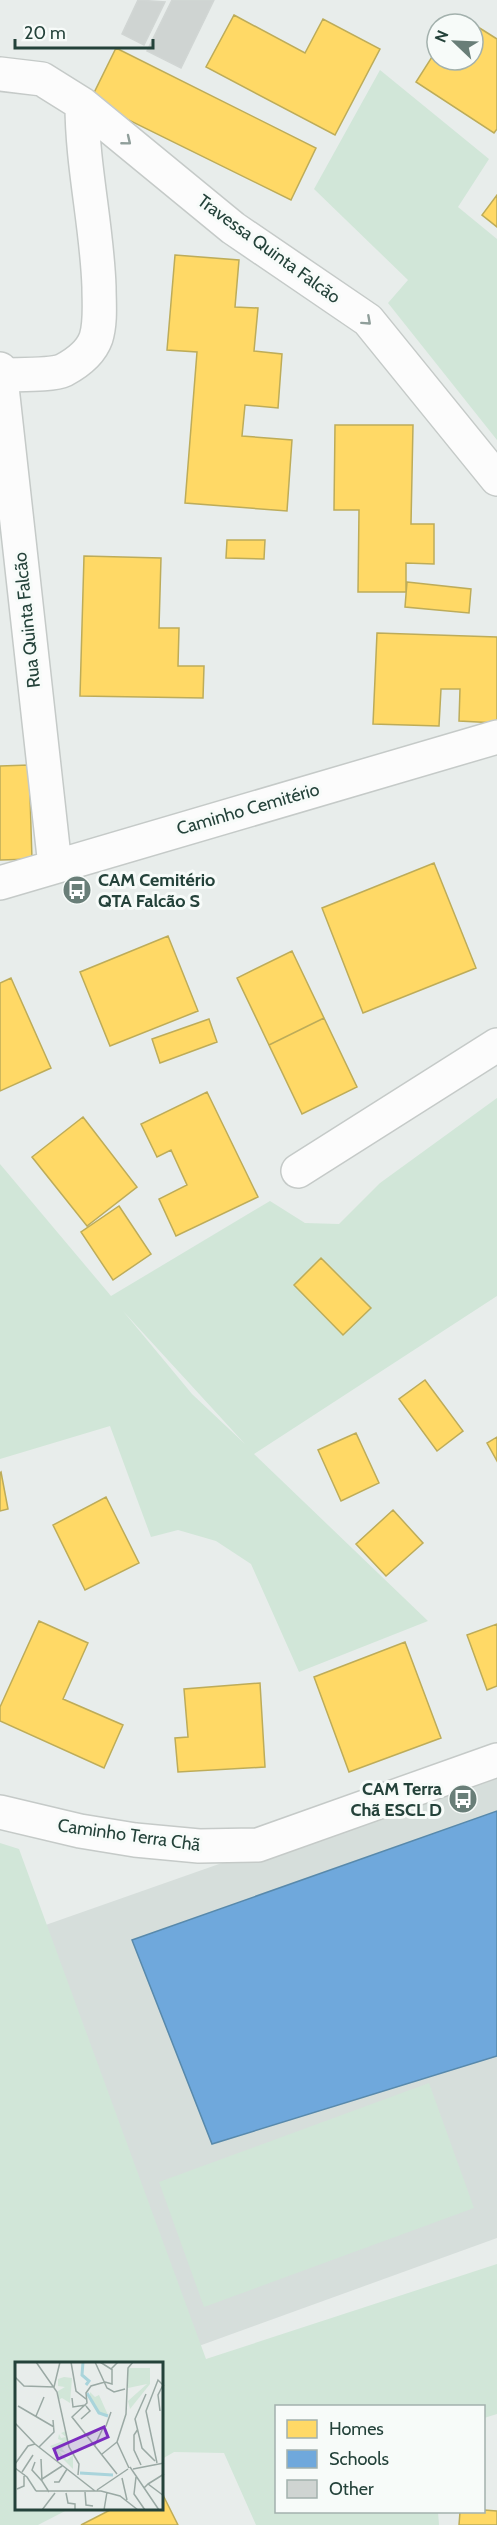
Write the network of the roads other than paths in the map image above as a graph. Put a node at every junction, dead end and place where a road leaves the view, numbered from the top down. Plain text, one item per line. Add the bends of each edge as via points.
1 (0, 74) edge
2 (82, 105) junction
3 (0, 369) edge
4 (0, 375) edge
5 (497, 478) edge
6 (496, 742) edge
7 (55, 866) junction
8 (0, 883) edge
9 (497, 1045) edge
10 (298, 1171) dead end
11 (497, 1760) edge
12 (0, 1812) edge

1 - 2 street, Travessa Quinta Falcão via 42,79
2 - 4 street via 82,142 98,268 96,338 85,356 62,371
2 -> 5 street, Travessa Quinta Falcão via 233,228 368,320
3 - 4 street, Rua Quinta Falcão
4 - 7 street, Rua Quinta Falcão
6 - 7 street, Caminho Cemitério
7 - 8 street, Caminho Cemitério
9 - 10 street
11 - 12 street, Caminho Terra Chã via 258,1845 199,1846 135,1839

